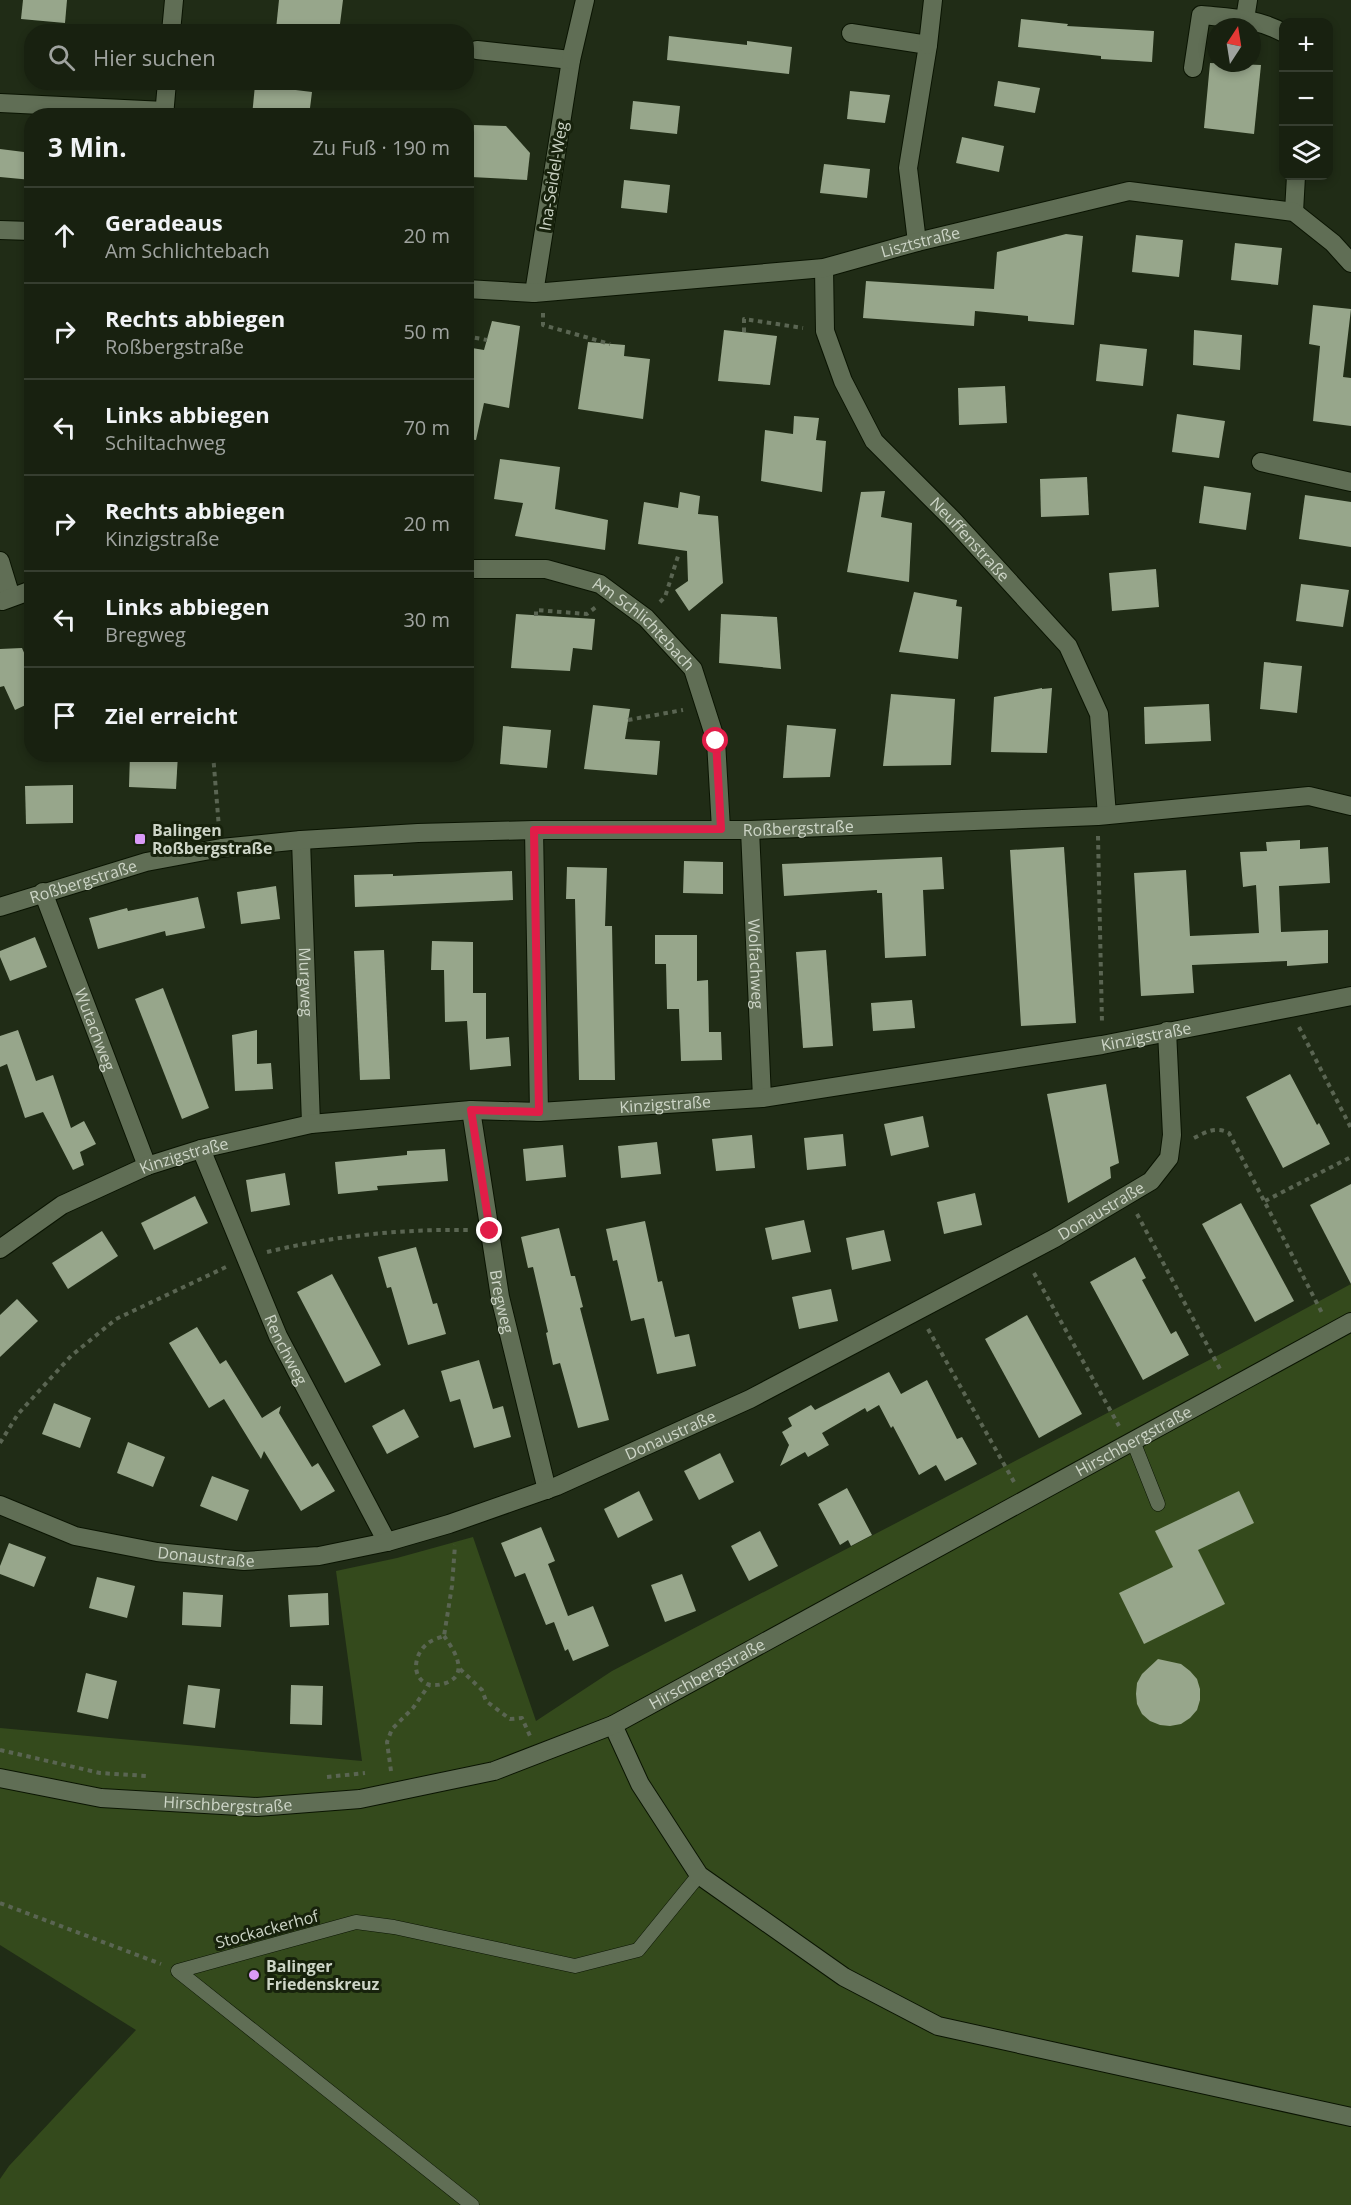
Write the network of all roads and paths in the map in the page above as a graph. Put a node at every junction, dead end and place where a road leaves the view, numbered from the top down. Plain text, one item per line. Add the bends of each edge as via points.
1 (174, 0) edge
2 (585, 0) edge
3 (933, 0) edge
4 (1248, 0) edge
5 (1234, 18) edge
6 (1245, 18) edge
7 (1261, 22) edge
8 (172, 24) edge
9 (1279, 30) edge
10 (851, 33) dead end
11 (928, 45) junction
12 (477, 50) dead end
13 (571, 60) junction
14 (1193, 68) dead end
15 (166, 90) edge
16 (0, 103) edge
17 (82, 108) edge
18 (165, 108) edge
19 (1296, 180) edge
20 (1294, 212) junction
21 (0, 230) edge
22 (24, 231) edge
23 (917, 242) junction
24 (1351, 263) edge
25 (824, 268) junction
26 (474, 289) edge
27 (539, 292) junction
28 (825, 331) junction
29 (744, 332) dead end
30 (474, 338) edge
31 (487, 340) dead end
32 (610, 344) dead end
33 (1261, 462) dead end
34 (1351, 482) edge
35 (679, 553) dead end
36 (0, 561) edge
37 (474, 569) edge
38 (24, 593) edge
39 (614, 594) junction
40 (6, 599) edge
41 (536, 616) dead end
42 (646, 618) junction
43 (705, 706) junction
44 (628, 720) dead end
45 (214, 762) edge
46 (1351, 806) edge
47 (1102, 815) junction
48 (721, 829) junction
49 (534, 830) junction
50 (750, 830) junction
51 (301, 840) junction
52 (221, 848) junction
53 (43, 892) junction
54 (0, 907) edge
55 (1351, 996) edge
56 (1290, 1008) junction
57 (1167, 1032) junction
58 (1102, 1045) junction
59 (762, 1098) junction
60 (471, 1110) junction
61 (539, 1112) junction
62 (311, 1124) junction
63 (1351, 1128) edge
64 (1172, 1136) junction
65 (201, 1149) junction
66 (1351, 1157) edge
67 (147, 1166) junction
68 (1127, 1195) junction
69 (1265, 1201) junction
70 (490, 1231) junction
71 (0, 1249) edge
72 (1023, 1254) junction
73 (246, 1258) junction
74 (918, 1310) junction
75 (1351, 1322) edge
76 (1332, 1332) junction
77 (1222, 1372) dead end
78 (1130, 1421) dead end
79 (1133, 1441) junction
80 (0, 1443) edge
81 (1015, 1486) dead end
82 (547, 1490) junction
83 (1158, 1504) dead end
84 (0, 1505) edge
85 (387, 1542) junction
86 (455, 1542) dead end
87 (444, 1636) junction
88 (459, 1669) junction
89 (429, 1685) junction
90 (613, 1725) junction
91 (540, 1733) dead end
92 (530, 1736) junction
93 (519, 1739) dead end
94 (0, 1750) edge
95 (401, 1770) dead end
96 (391, 1771) junction
97 (380, 1772) dead end
98 (368, 1773) dead end
99 (155, 1777) dead end
100 (0, 1778) edge
101 (323, 1778) dead end
102 (699, 1875) junction
103 (0, 1904) edge
104 (178, 1971) junction
105 (1351, 2117) edge
106 (472, 2205) edge

1 - 8 street
2 - 13 street, Ina-Seidel-Weg
3 - 11 street
4 - 6 street
5 - 14 street via 1201,15
7 - 9 street
10 - 11 street
11 - 23 street via 908,168
12 - 13 street
13 - 27 street, Ina-Seidel-Weg
15 - 18 street
16 - 17 street
19 - 20 street
20 - 23 street, Lisztstraße via 1129,191
20 - 24 street
21 - 22 street
23 - 25 street, Lisztstraße
25 - 27 street, Lisztstraße
25 - 28 street, Neuffenstraße
26 - 27 street, Lisztstraße
27 - 32 path via 543,325
28 - 29 path via 744,319
28 - 47 street, Neuffenstraße via 843,381 874,441 953,520 1068,646 1099,714
30 - 31 path
33 - 34 street
35 - 42 path via 665,597
36 - 40 street
37 - 39 street, Am Schlichtebach via 546,569 600,585
38 - 40 street
39 - 41 path via 587,614 536,610
39 - 42 street, Am Schlichtebach
42 - 43 street, Am Schlichtebach via 693,669
43 - 44 path
43 - 48 street, Am Schlichtebach via 716,741
45 - 52 path
46 - 47 street, Roßbergstraße via 1309,796
47 - 50 street, Roßbergstraße
47 - 58 path
48 - 49 street, Roßbergstraße
48 - 50 street, Roßbergstraße
49 - 51 street, Roßbergstraße
49 - 61 street
50 - 59 street, Wolfachweg
51 - 52 street, Roßbergstraße
51 - 62 street, Murgweg
52 - 53 street, Roßbergstraße via 146,862
53 - 54 street, Roßbergstraße
53 - 67 street, Wutachweg
55 - 56 street, Kinzigstraße
56 - 57 street, Kinzigstraße
56 - 63 path
57 - 58 street, Kinzigstraße
57 - 64 street, Donaustraße
58 - 59 street, Kinzigstraße
59 - 61 street, Kinzigstraße
60 - 61 street, Kinzigstraße
60 - 62 street, Kinzigstraße
60 - 70 street, Bregweg
62 - 65 street, Kinzigstraße
64 - 68 street, Donaustraße via 1169,1158 1151,1181
64 - 69 path via 1194,1138 1222,1129 1229,1133
65 - 67 street, Kinzigstraße
65 - 73 street, Renchweg
66 - 69 path
67 - 71 street, Kinzigstraße via 62,1205
68 - 72 street, Donaustraße
68 - 77 path
69 - 76 path
70 - 73 path via 425,1229 373,1233
70 - 82 street, Bregweg via 500,1297
72 - 74 street, Donaustraße
72 - 78 path via 1119,1427
73 - 80 path via 116,1318 71,1356 18,1414
73 - 85 street, Renchweg via 278,1336
74 - 81 path
74 - 82 street, Donaustraße via 750,1400
75 - 76 street, Hirschbergstraße
76 - 79 street, Hirschbergstraße
79 - 83 lane
79 - 90 street, Hirschbergstraße
82 - 85 street, Donaustraße
84 - 85 street, Donaustraße via 75,1536 157,1552 244,1561 319,1556
86 - 87 path
87 - 88 path via 456,1653
87 - 89 path via 427,1643 417,1657 418,1674
88 - 89 path via 447,1683
88 - 92 path via 482,1690 486,1701 510,1719 522,1718
89 - 96 path via 392,1729 387,1742
90 - 100 street, Hirschbergstraße via 494,1771 360,1799 246,1806 101,1798
90 - 102 street via 640,1784
91 - 92 path
92 - 93 path
94 - 99 path via 100,1773
95 - 96 path
96 - 97 path
98 - 101 path
102 - 104 lane, Stockackerhof via 638,1950 575,1966 356,1922
102 - 105 street via 843,1977 938,2026
103 - 104 path
104 - 106 lane

